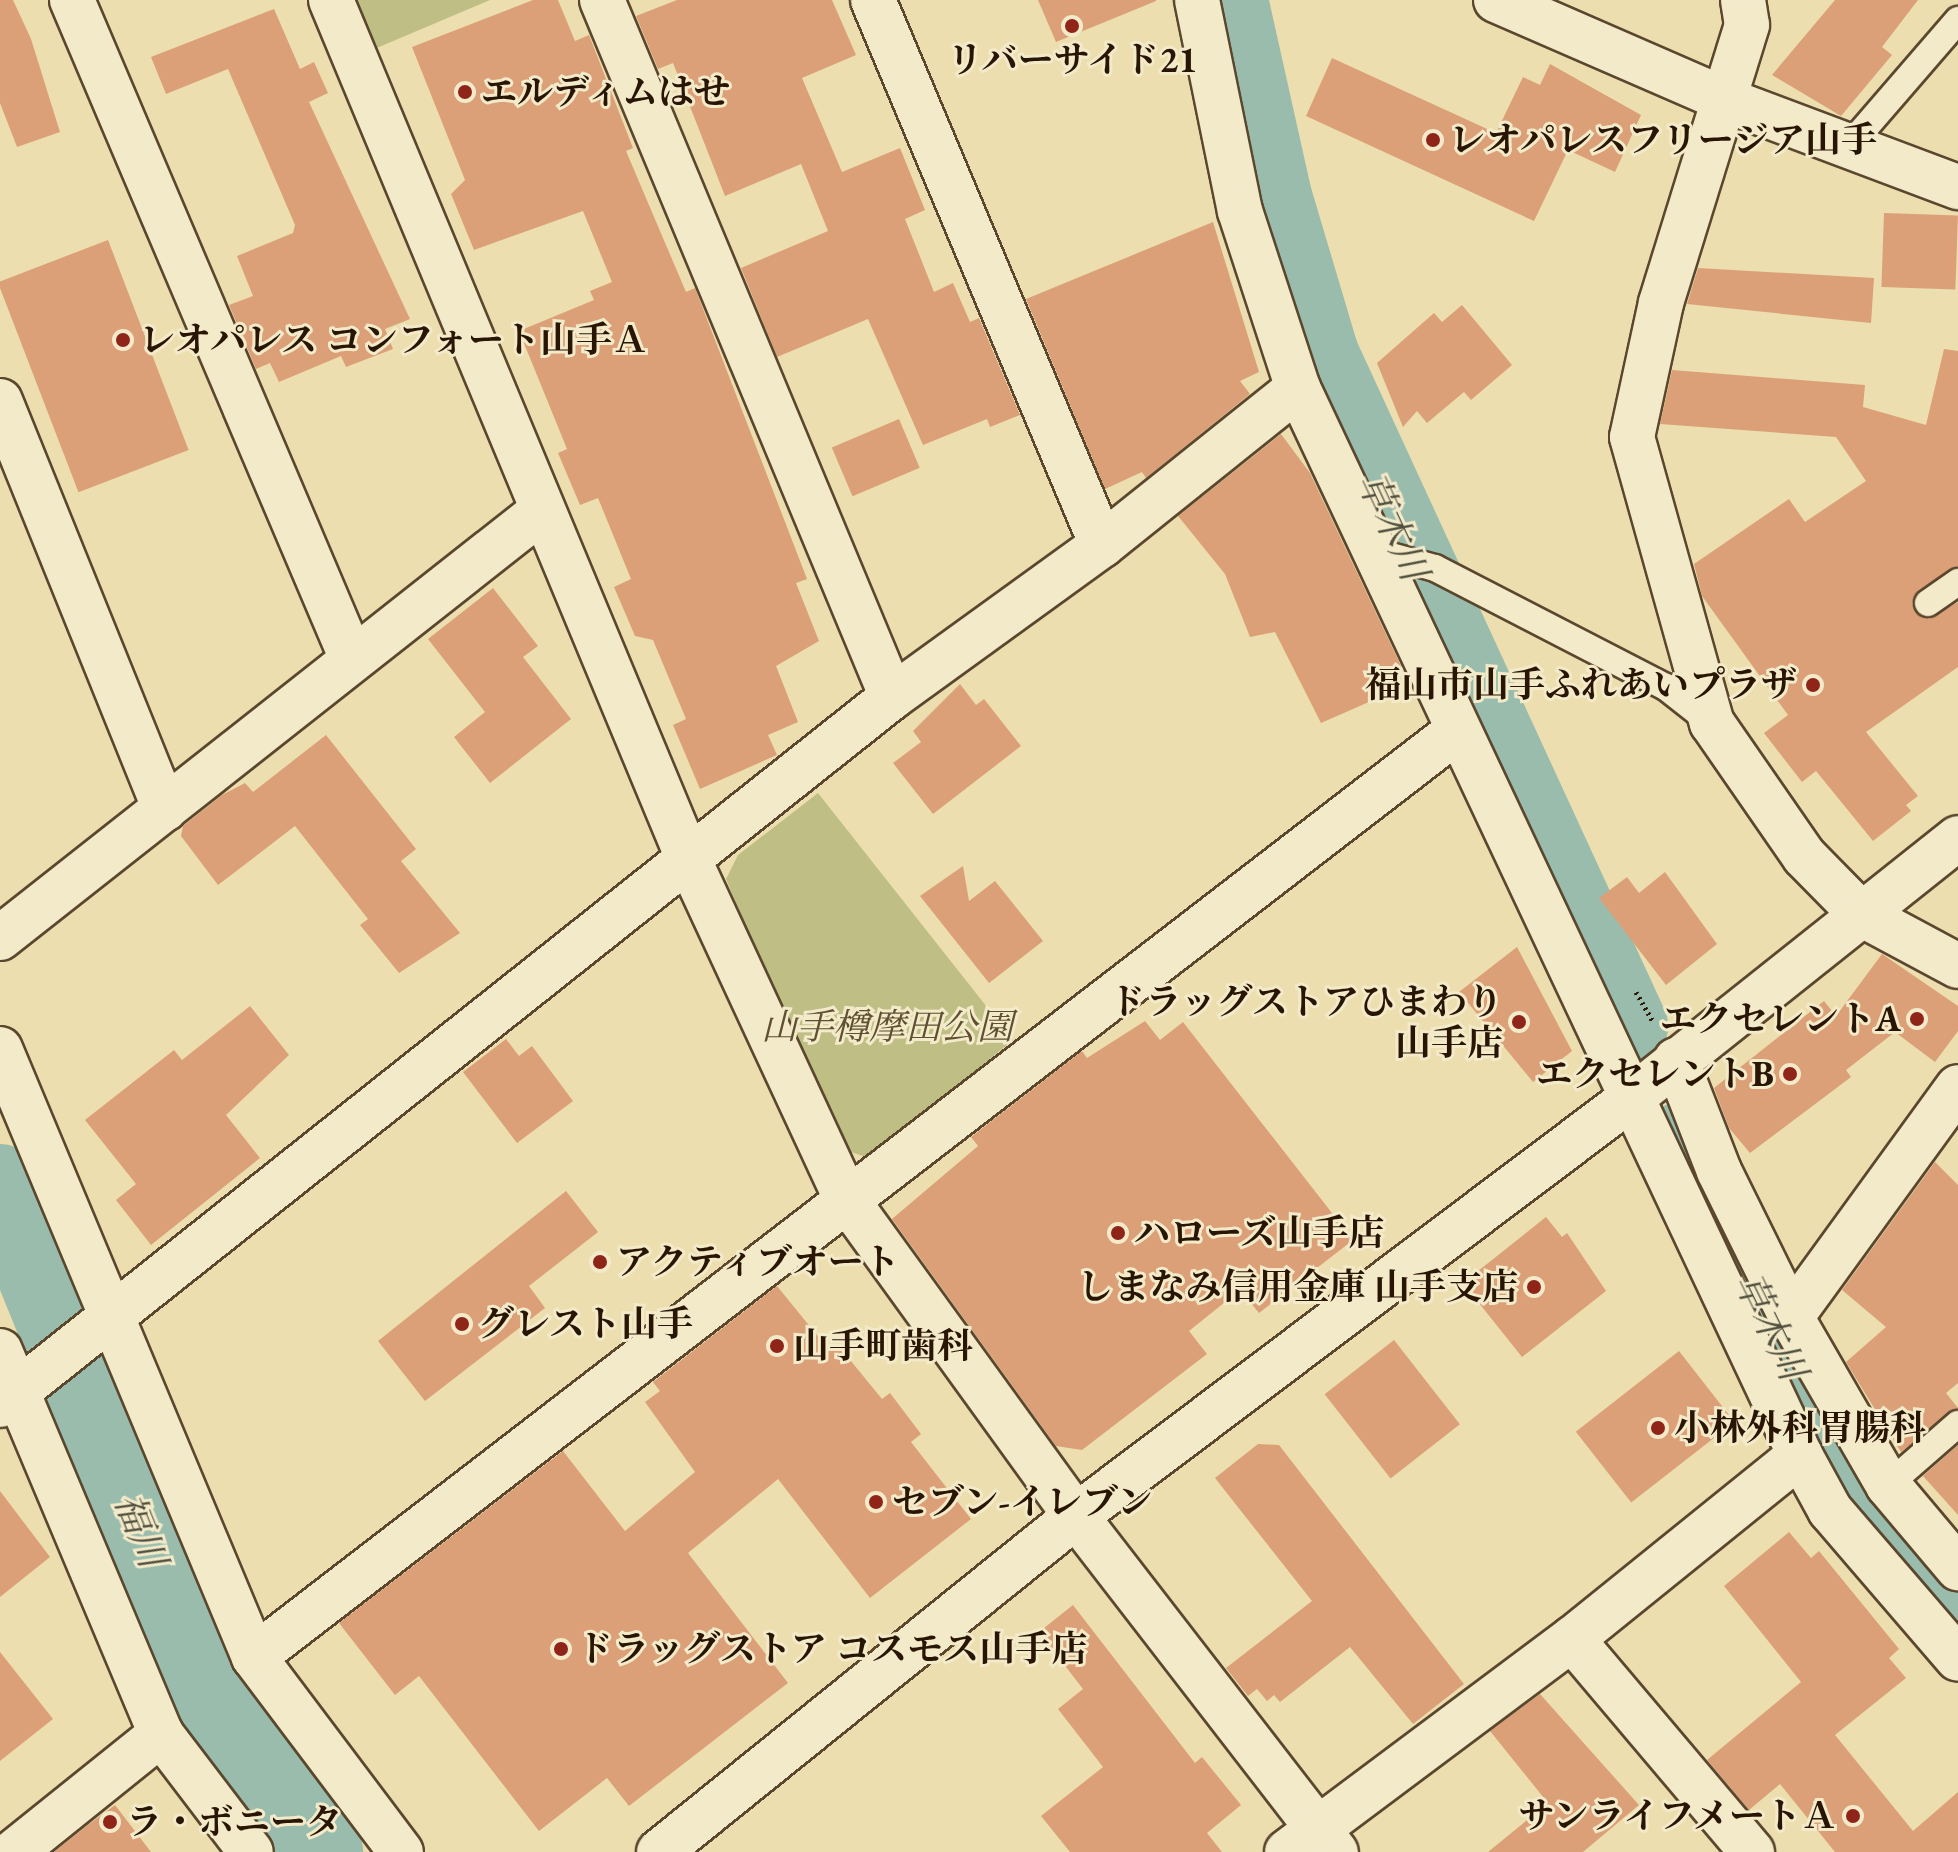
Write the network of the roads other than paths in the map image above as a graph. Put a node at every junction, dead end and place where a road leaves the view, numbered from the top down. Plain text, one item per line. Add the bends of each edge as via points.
1 (72, 0) edge
2 (331, 0) edge
3 (602, 0) edge
4 (873, 0) edge
5 (1197, 0) edge
6 (1496, 0) edge
7 (1743, 0) edge
8 (1958, 20) edge
9 (1726, 100) junction
10 (1851, 144) junction
11 (1958, 187) edge
12 (1298, 388) junction
13 (0, 401) edge
14 (543, 510) junction
15 (1102, 545) junction
16 (1386, 555) junction
17 (1958, 582) edge
18 (1928, 603) dead end
19 (352, 659) junction
20 (892, 697) junction
21 (1712, 723) junction
22 (1457, 731) junction
23 (165, 809) junction
24 (1958, 838) edge
25 (688, 858) junction
26 (1861, 914) junction
27 (0, 938) edge
28 (1958, 966) edge
29 (0, 1049) edge
30 (1676, 1060) junction
31 (1958, 1087) edge
32 (1630, 1099) junction
33 (847, 1200) junction
34 (111, 1317) junction
35 (1791, 1317) junction
36 (0, 1351) edge
37 (9, 1398) edge
38 (1958, 1424) edge
39 (1800, 1455) junction
40 (1888, 1485) junction
41 (1076, 1516) junction
42 (1958, 1568) edge
43 (1572, 1639) junction
44 (254, 1657) junction
45 (1958, 1659) edge
46 (161, 1734) junction
47 (1313, 1844) edge
48 (14, 1852) edge
49 (251, 1852) edge
50 (401, 1852) edge
51 (659, 1852) edge
52 (1752, 1852) edge

1 - 19 street
2 - 14 street
3 - 20 street
4 - 15 street
5 - 12 street via 1240,211
6 - 9 street
7 - 9 street via 1747,25
8 - 10 lane
9 - 10 street
9 - 21 street via 1661,303 1632,437
10 - 11 street
12 - 15 street
12 - 16 street
13 - 23 street
14 - 19 street
14 - 25 street
15 - 20 street
16 - 21 lane via 1422,564 1666,687
16 - 22 street
17 - 18 lane
19 - 23 street
20 - 25 street
21 - 26 street via 1804,856
22 - 32 street
22 - 33 street
23 - 27 street
24 - 26 street
25 - 33 street
25 - 34 street
26 - 28 street
26 - 30 street
29 - 34 street
30 - 32 street
30 - 35 street via 1719,1171
31 - 35 street
32 - 39 street
32 - 41 street
33 - 41 street
33 - 44 street
34 - 37 street
34 - 44 street
35 - 40 street
36 - 37 street
37 - 46 street
38 - 40 lane
39 - 43 street
39 - 45 street via 1830,1510
40 - 42 street
41 - 47 street
41 - 51 street
43 - 47 street
43 - 52 street
44 - 50 street
46 - 48 street
46 - 49 street

